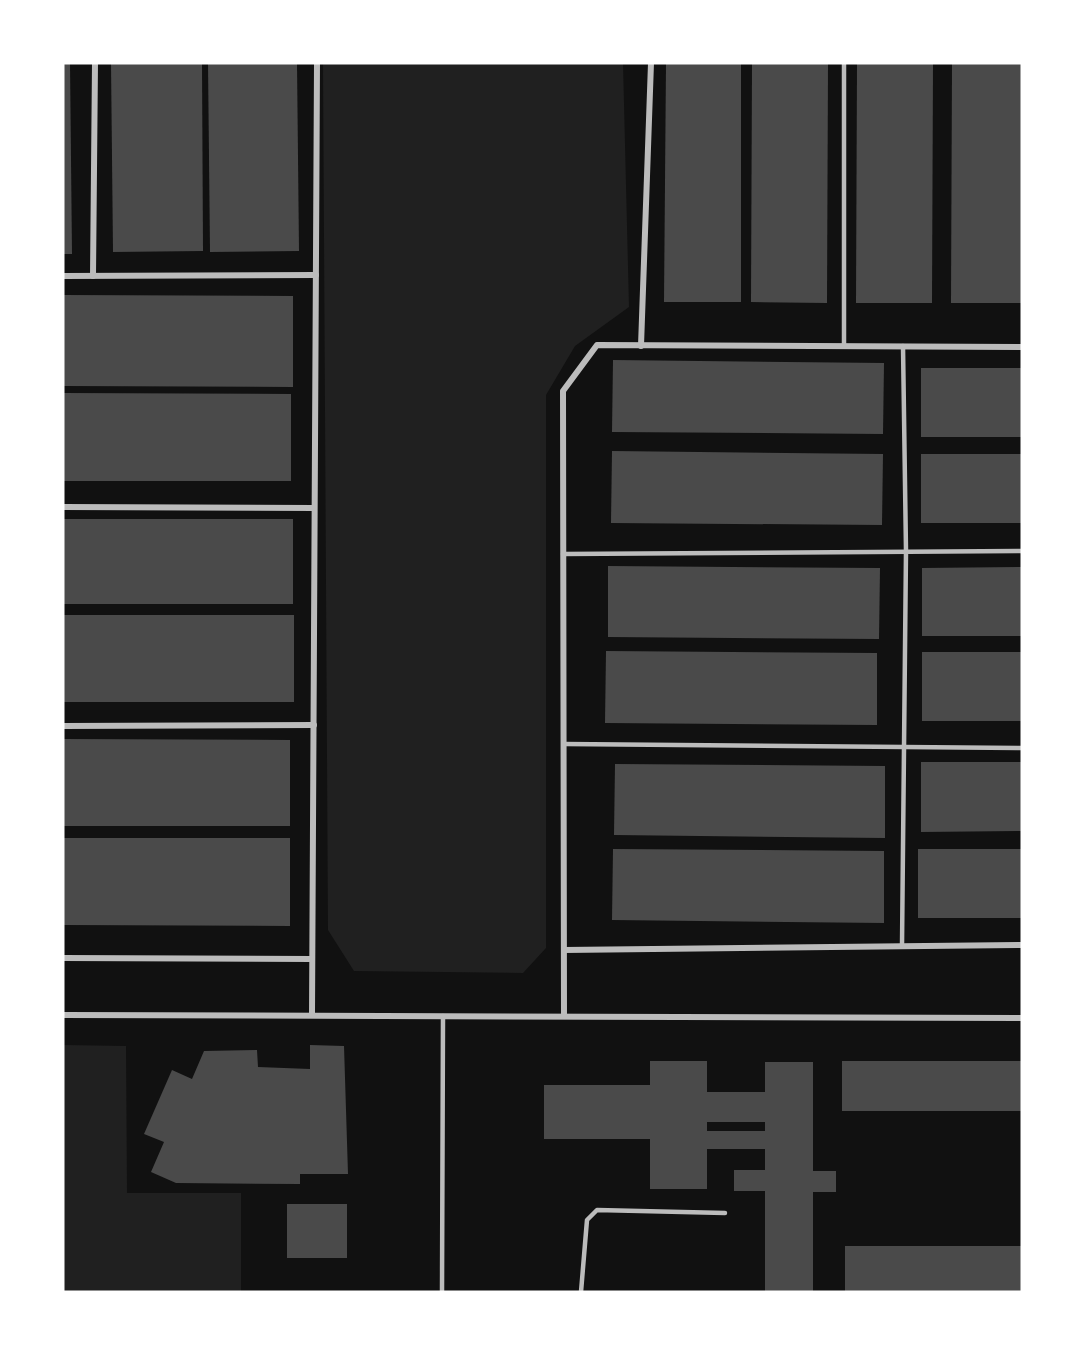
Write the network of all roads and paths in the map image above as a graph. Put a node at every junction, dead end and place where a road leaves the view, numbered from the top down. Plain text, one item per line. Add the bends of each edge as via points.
1 (95, 63) edge
2 (317, 63) edge
3 (651, 63) edge
4 (844, 63) edge
5 (316, 274) junction
6 (63, 276) edge
7 (93, 276) junction
8 (641, 345) junction
9 (844, 346) junction
10 (903, 346) junction
11 (1022, 347) edge
12 (63, 507) edge
13 (314, 508) junction
14 (906, 551) junction
15 (1022, 551) edge
16 (563, 554) junction
17 (314, 725) junction
18 (63, 726) edge
19 (564, 744) junction
20 (904, 746) junction
21 (1022, 748) edge
22 (1022, 945) edge
23 (902, 946) junction
24 (564, 950) junction
25 (63, 958) edge
26 (312, 959) junction
27 (63, 1014) edge
28 (312, 1016) junction
29 (443, 1016) junction
30 (564, 1016) junction
31 (1022, 1018) edge
32 (725, 1213) dead end
33 (442, 1292) edge
34 (581, 1292) edge

1 - 7 street
2 - 5 street
3 - 8 street
4 - 9 lane
5 - 7 street
5 - 13 street
6 - 7 street
8 - 9 street
8 - 16 street via 597,345 563,391
9 - 10 street
10 - 11 street
10 - 14 lane
12 - 13 street
13 - 17 street
14 - 15 lane
14 - 16 lane
14 - 20 lane
16 - 19 street
17 - 18 street
17 - 26 street
19 - 20 lane
19 - 24 street
20 - 21 lane
20 - 23 lane
22 - 23 street
23 - 24 street
24 - 30 street
25 - 26 street
26 - 28 street
27 - 28 street
28 - 29 street
29 - 30 street
29 - 33 lane
30 - 31 street
32 - 34 lane via 597,1210 587,1220

